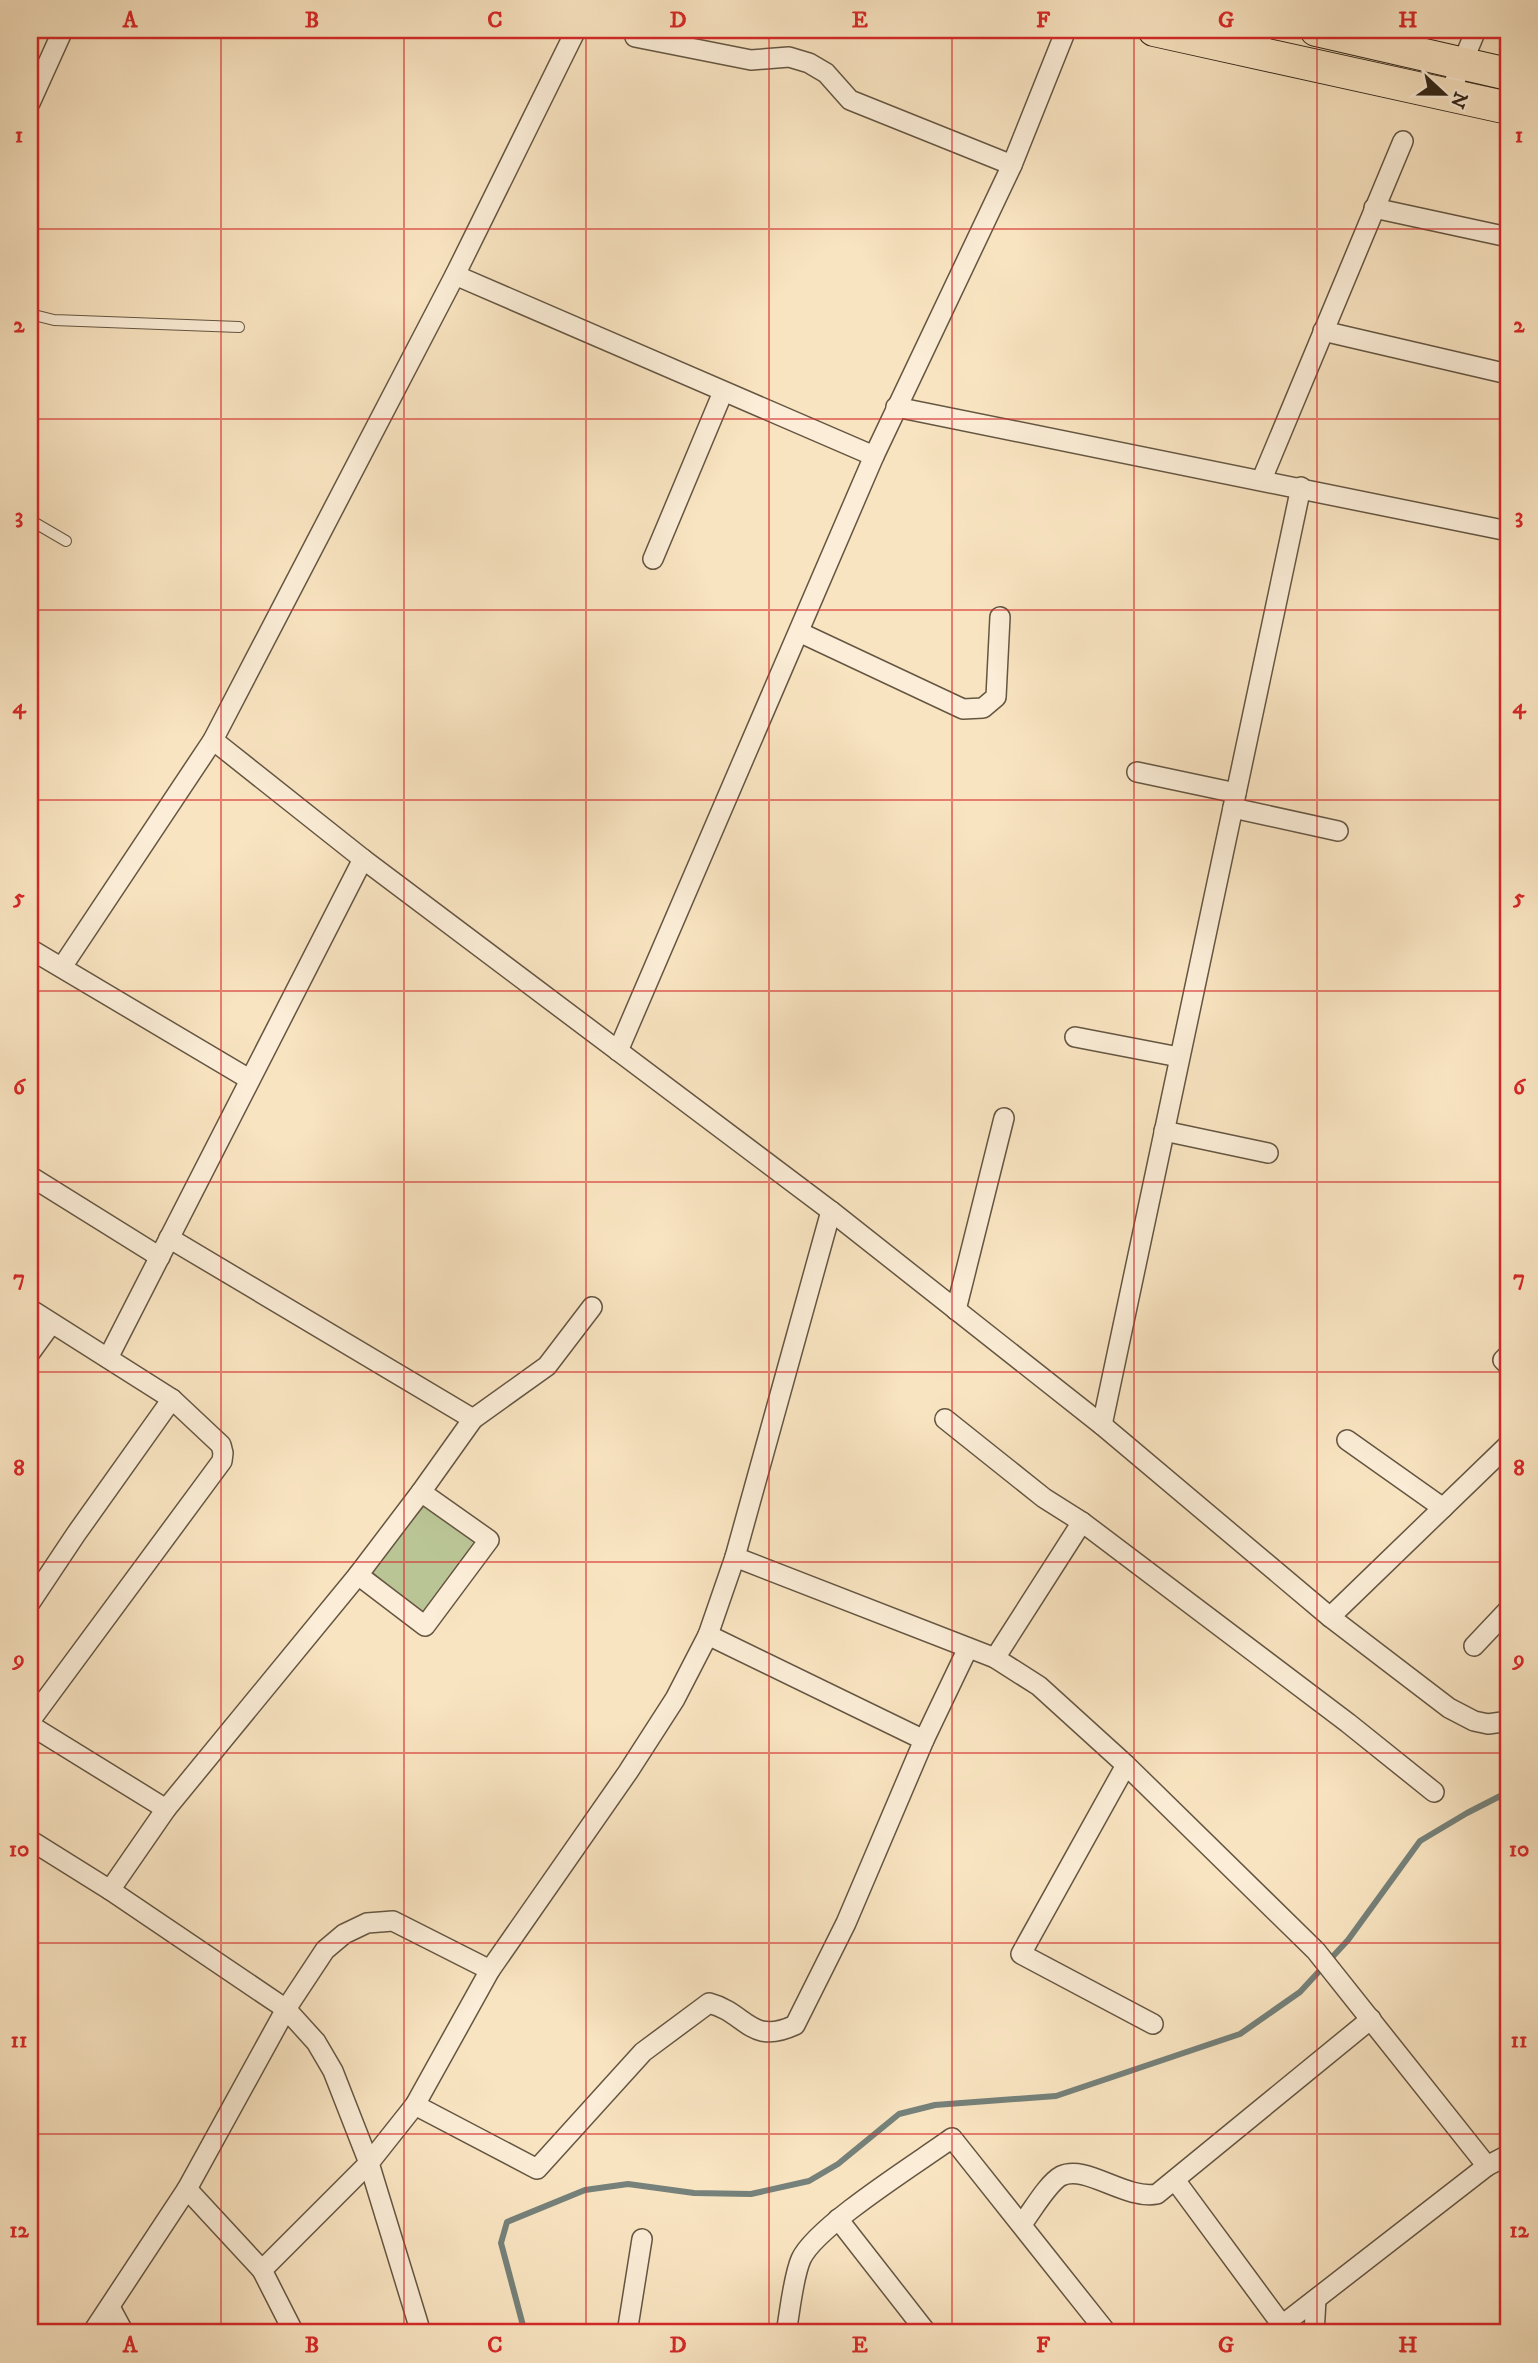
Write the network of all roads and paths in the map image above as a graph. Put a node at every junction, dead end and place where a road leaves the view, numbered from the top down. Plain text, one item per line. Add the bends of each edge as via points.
1 (63, 30) edge
2 (576, 30) edge
3 (1066, 30) edge
4 (1154, 30) edge
5 (1316, 30) edge
6 (1476, 30) edge
7 (635, 37) dead end
8 (1463, 65) junction
9 (1508, 74) edge
10 (1449, 95) junction
11 (30, 103) edge
12 (1508, 108) edge
13 (1403, 141) dead end
14 (1012, 165) junction
15 (1374, 208) junction
16 (1508, 237) edge
17 (455, 275) junction
18 (30, 314) edge
19 (240, 327) dead end
20 (1323, 331) junction
21 (1508, 374) edge
22 (723, 392) junction
23 (896, 407) junction
24 (874, 456) junction
25 (1262, 479) junction
26 (1301, 487) junction
27 (30, 520) edge
28 (1508, 531) edge
29 (66, 541) dead end
30 (653, 559) dead end
31 (1000, 617) dead end
32 (799, 632) junction
33 (213, 740) junction
34 (1138, 772) dead end
35 (1234, 801) junction
36 (1338, 831) dead end
37 (363, 859) junction
38 (30, 949) edge
39 (62, 967) junction
40 (1075, 1037) dead end
41 (618, 1051) junction
42 (1179, 1057) junction
43 (249, 1079) junction
44 (1004, 1118) dead end
45 (1164, 1132) junction
46 (1268, 1153) dead end
47 (30, 1176) edge
48 (831, 1211) junction
49 (169, 1238) junction
50 (160, 1257) junction
51 (592, 1307) dead end
52 (30, 1309) edge
53 (956, 1310) junction
54 (51, 1324) junction
55 (30, 1353) edge
56 (1508, 1355) edge
57 (108, 1358) junction
58 (1508, 1365) edge
59 (172, 1399) junction
60 (473, 1419) junction
61 (945, 1419) dead end
62 (1102, 1426) junction
63 (1347, 1440) dead end
64 (1508, 1445) edge
65 (421, 1492) junction
66 (1443, 1508) junction
67 (1082, 1522) junction
68 (735, 1557) junction
69 (358, 1574) junction
70 (30, 1603) edge
71 (1508, 1611) edge
72 (1330, 1617) junction
73 (708, 1635) junction
74 (1474, 1646) dead end
75 (968, 1648) junction
76 (995, 1658) junction
77 (30, 1723) edge
78 (1502, 1723) dead end
79 (924, 1740) junction
80 (1126, 1765) junction
81 (1434, 1792) dead end
82 (166, 1809) junction
83 (30, 1840) edge
84 (110, 1890) junction
85 (490, 1970) junction
86 (286, 2009) junction
87 (1371, 2019) junction
88 (1153, 2024) dead end
89 (415, 2105) junction
90 (1508, 2155) edge
91 (369, 2163) junction
92 (1487, 2166) junction
93 (1175, 2180) junction
94 (187, 2189) junction
95 (838, 2219) junction
96 (1022, 2224) junction
97 (642, 2239) dead end
98 (262, 2270) junction
99 (1316, 2300) junction
100 (110, 2307) junction
101 (1277, 2329) edge
102 (92, 2333) edge
103 (124, 2333) edge
104 (294, 2333) edge
105 (421, 2333) edge
106 (627, 2333) edge
107 (786, 2333) edge
108 (927, 2333) edge
109 (1107, 2333) edge
110 (1314, 2333) edge

1 - 11 street
2 - 17 street
3 - 14 street
4 - 10 main road
5 - 8 main road
6 - 8 street
7 - 14 street via 751,60 789,57 809,63 826,73 850,100
8 - 9 main road
8 - 10 street
10 - 12 main road
13 - 15 street
14 - 23 street
15 - 16 street
15 - 20 street
17 - 22 street
17 - 33 street
18 - 19 lane via 54,320
20 - 21 street
20 - 25 street
22 - 24 street
22 - 30 street
23 - 24 street
23 - 25 street
24 - 32 street
25 - 26 street
26 - 28 street
26 - 35 street
27 - 29 lane
31 - 32 street via 996,697 983,708 963,709
32 - 41 street
33 - 37 street
33 - 39 street
34 - 35 street
35 - 36 street
35 - 42 street
37 - 41 street
37 - 43 street
38 - 39 street
39 - 43 street
40 - 42 street
41 - 48 street
42 - 45 street
43 - 49 street
44 - 53 street
45 - 46 street
45 - 62 street
47 - 50 street
48 - 53 street
48 - 68 street
49 - 50 street
49 - 60 street
50 - 57 street
51 - 60 street via 547,1366
52 - 54 street
53 - 62 street
54 - 55 street
54 - 57 street
56 - 58 street via 1503,1360
57 - 59 street
59 - 70 street
59 - 77 street via 220,1445 222,1461
60 - 65 street
61 - 67 street via 1044,1499
62 - 72 street
63 - 66 street
64 - 66 street
65 - 69 street
65 - 69 street via 489,1539 425,1626
66 - 72 street
67 - 76 street
67 - 81 street
68 - 73 street
68 - 75 street
69 - 82 street
71 - 74 street
72 - 78 street via 1450,1708 1474,1721
73 - 79 street
73 - 85 street via 648,1741
75 - 76 street
75 - 79 street
76 - 80 street via 1039,1686
77 - 82 street
79 - 89 street via 846,1923 795,2025 767,2033 709,2003 643,2052 537,2169
80 - 87 street via 1316,1951
80 - 88 street via 1021,1954
82 - 84 street
83 - 84 street
84 - 86 street
85 - 86 street via 393,1921 367,1923 325,1950
85 - 89 street
86 - 91 street via 316,2042 333,2071
86 - 94 street
87 - 92 street
87 - 93 street
89 - 91 street
90 - 92 street
91 - 98 street
91 - 105 street
92 - 99 street
93 - 96 street via 1148,2196 1078,2173 1060,2176
93 - 101 street
94 - 98 street
94 - 100 street
95 - 96 street via 952,2138
95 - 107 street via 811,2243 801,2260
95 - 108 street
96 - 109 street
97 - 106 street
98 - 104 street
99 - 101 street
99 - 110 street
100 - 102 street
100 - 103 street

